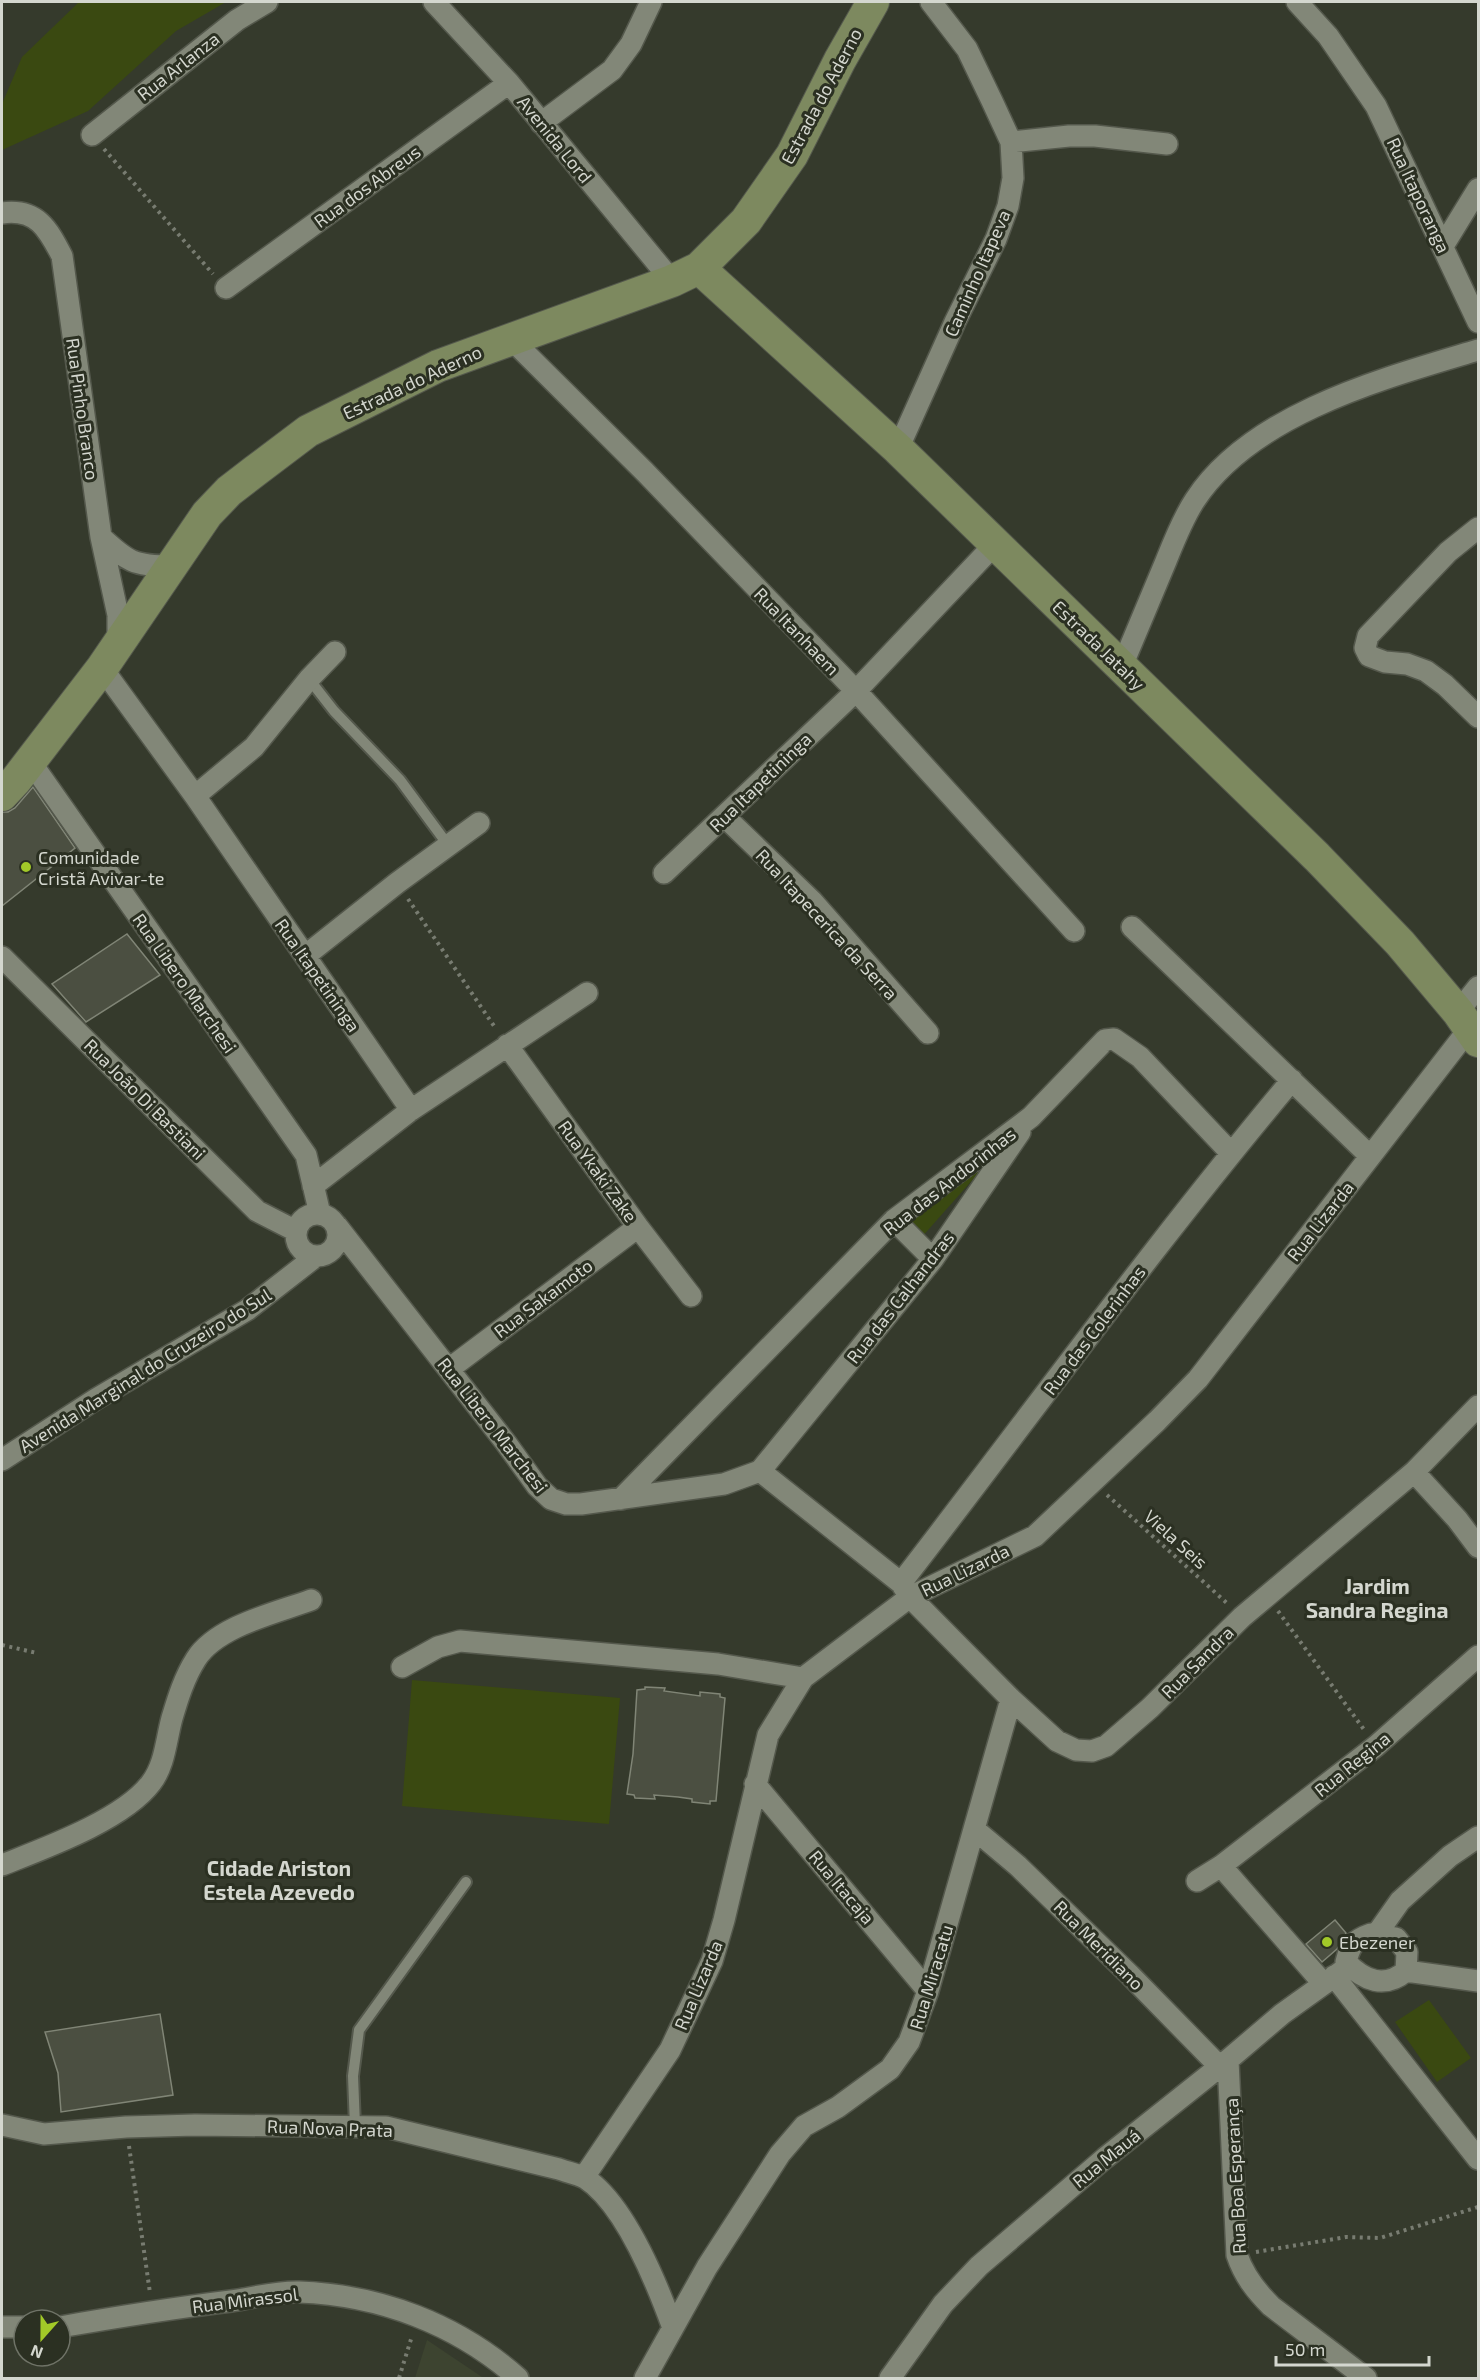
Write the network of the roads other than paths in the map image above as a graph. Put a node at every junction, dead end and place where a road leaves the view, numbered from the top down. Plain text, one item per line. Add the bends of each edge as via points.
1 (267, 2) edge
2 (434, 2) edge
3 (651, 2) edge
4 (873, 2) edge
5 (931, 2) edge
6 (1297, 2) edge
7 (509, 83) junction
8 (541, 123) junction
9 (92, 135) road end
10 (1011, 142) junction
11 (1167, 144) dead end
12 (1479, 189) edge
13 (2, 213) edge
14 (1443, 246) junction
15 (699, 267) junction
16 (672, 281) junction
17 (226, 288) road end
18 (1479, 322) edge
19 (511, 339) junction
20 (1479, 350) edge
21 (898, 449) junction
22 (1479, 528) edge
23 (101, 537) junction
24 (995, 544) junction
25 (171, 566) junction
26 (335, 652) dead end
27 (110, 655) junction
28 (1122, 666) junction
29 (309, 679) junction
30 (856, 691) junction
31 (1479, 717) edge
32 (12, 776) edge
33 (195, 796) junction
34 (725, 817) junction
35 (479, 823) dead end
36 (448, 845) junction
37 (664, 873) dead end
38 (1132, 927) dead end
39 (1074, 931) dead end
40 (2, 957) edge
41 (305, 957) junction
42 (1479, 987) edge
43 (587, 993) dead end
44 (1469, 1027) edge
45 (928, 1033) dead end
46 (507, 1045) junction
47 (1292, 1080) junction
48 (411, 1110) junction
49 (1031, 1117) junction
50 (1231, 1153) junction
51 (1370, 1156) junction
52 (314, 1186) junction
53 (328, 1220) junction
54 (894, 1220) junction
55 (638, 1227) junction
56 (296, 1231) junction
57 (315, 1257) junction
58 (933, 1259) junction
59 (691, 1296) dead end
60 (449, 1369) junction
61 (1479, 1406) edge
62 (2, 1460) edge
63 (760, 1471) junction
64 (1414, 1472) junction
65 (621, 1499) junction
66 (1479, 1547) edge
67 (906, 1590) junction
68 (311, 1600) dead end
69 (1479, 1656) edge
70 (402, 1666) dead end
71 (803, 1678) junction
72 (1011, 1699) junction
73 (755, 1784) junction
74 (974, 1829) junction
75 (1479, 1837) edge
76 (2, 1866) edge
77 (1221, 1866) junction
78 (1197, 1881) dead end
79 (466, 1882) dead end
80 (1376, 1935) junction
81 (1406, 1971) junction
82 (1336, 1975) junction
83 (1479, 1981) edge
84 (928, 1991) junction
85 (1224, 2063) junction
86 (2, 2125) edge
87 (355, 2126) junction
88 (1479, 2159) edge
89 (584, 2177) junction
90 (72, 2325) edge
91 (673, 2328) junction
92 (518, 2379) edge
93 (645, 2379) edge
94 (890, 2379) edge
95 (1366, 2379) edge

1 - 9 street, Rua Arlanza via 237,20
2 - 7 street, Avenida Lord
3 - 8 street via 631,44 612,70
4 - 15 main road, Estrada do Aderno via 792,155 746,221
5 - 10 street, Caminho Itapeva via 967,49
6 - 14 street, Rua Itaporanga via 1328,36 1376,105
7 - 8 street, Avenida Lord
7 - 17 street, Rua dos Abreus
8 - 16 street, Avenida Lord
10 - 11 street via 1095,136
10 - 21 street, Caminho Itapeva via 1013,178 996,239
12 - 14 street
13 - 23 street, Rua Pinho Branco via 34,217 49,231 62,256
14 - 18 street, Rua Itaporanga
15 - 16 main road, Estrada do Aderno
15 - 21 main road, Estrada Jatahy
16 - 19 main road, Estrada do Aderno
19 - 25 main road, Estrada do Aderno via 438,366 308,431 229,491 207,514
19 - 30 street, Rua Itanhaem
20 - 28 street via 1333,397 1234,456 1194,501
21 - 24 main road, Estrada Jatahy
22 - 31 street via 1448,552 1412,589 1368,636 1365,648 1369,656 1426,671
23 - 25 street via 124,558 151,566
23 - 27 street, Rua Pinho Branco via 118,615
24 - 28 main road, Estrada Jatahy
24 - 30 street, Rua Itapetininga
25 - 27 main road, Estrada do Aderno
26 - 29 street
27 - 32 main road, Estrada do Aderno
27 - 33 street, Rua Itapetininga
28 - 44 main road, Estrada Jatahy via 1400,943
29 - 33 street via 242,760
29 - 36 lane via 400,780
30 - 34 street, Rua Itapetininga
30 - 39 street, Rua Itanhaem
32 - 52 street, Rua Libero Marchesi via 306,1155
33 - 41 street, Rua Itapetininga
34 - 37 street, Rua Itapetininga
34 - 45 street, Rua Itapecerica da Serra via 812,901
35 - 36 street
36 - 41 street
38 - 47 street
40 - 56 street, Rua João Di Bastiani via 257,1210
41 - 48 street, Rua Itapetininga
42 - 44 street, Rua Lizarda
43 - 46 street
44 - 51 street, Rua Lizarda
46 - 48 street
46 - 55 street, Rua Ykaki Zake
47 - 50 street, Rua das Colerinhas
47 - 51 street
48 - 52 street
49 - 50 street, Rua das Andorinhas via 1095,1047 1114,1039 1140,1057
49 - 54 street, Rua das Andorinhas
49 - 58 street, Rua das Calhandras
50 - 67 street, Rua das Colerinhas via 1093,1328
51 - 67 street, Rua Lizarda via 1198,1379 1035,1536
52 - 53 street, Rua Libero Marchesi
53 - 56 street via 314,1214 303,1220
53 - 57 street via 339,1239 333,1250
53 - 60 street, Rua Libero Marchesi
54 - 58 street
54 - 65 street, Rua das Andorinhas
55 - 59 street, Rua Ykaki Zake
55 - 60 street, Rua Sakamoto
56 - 57 street via 302,1251
57 - 62 street, Avenida Marginal do Cruzeiro do Sul via 248,1310
58 - 63 street, Rua das Calhandras
60 - 65 street, Rua Libero Marchesi via 551,1499 566,1504
61 - 64 street, Rua Sandra
63 - 65 street, Rua Libero Marchesi via 724,1484
63 - 67 street
64 - 66 street
64 - 72 street, Rua Sandra via 1266,1595 1106,1746 1092,1751 1076,1750 1057,1741
67 - 71 street, Rua Lizarda
67 - 72 street, Rua Sandra
68 - 76 street via 217,1638 197,1658 181,1689 161,1764 152,1782 137,1798 119,1813
69 - 77 street, Rua Regina via 1376,1746
70 - 71 street via 438,1647 460,1641 718,1664
71 - 73 street, Rua Lizarda via 768,1735
72 - 74 street, Rua Miracatu
73 - 84 street, Rua Itacaja
73 - 89 street, Rua Lizarda via 712,1961 670,2049
74 - 84 street, Rua Miracatu
74 - 85 street, Rua Meridiano
75 - 80 street via 1450,1856 1400,1901
77 - 78 street, Rua Regina
77 - 82 street
79 - 87 lane via 359,2030 352,2076
80 - 81 street via 1396,1938 1407,1952
80 - 82 street via 1360,1938 1349,1948 1346,1962
81 - 82 street via 1389,1982
81 - 83 street
82 - 85 street, Rua Mauá
82 - 88 street
84 - 91 street, Rua Miracatu via 909,2042 890,2069 804,2126 780,2154
85 - 94 street, Rua Mauá via 1105,2158 980,2266 944,2304
85 - 95 street, Rua Boa Esperança via 1237,2255 1242,2270 1271,2306
86 - 87 street, Rua Nova Prata via 44,2134 126,2127
87 - 89 street, Rua Nova Prata via 386,2127
89 - 91 street, Rua Nova Prata via 609,2199 638,2246
90 - 92 street, Rua Mirassol via 297,2292 373,2300 452,2331 499,2361
91 - 93 street, Rua Miracatu

